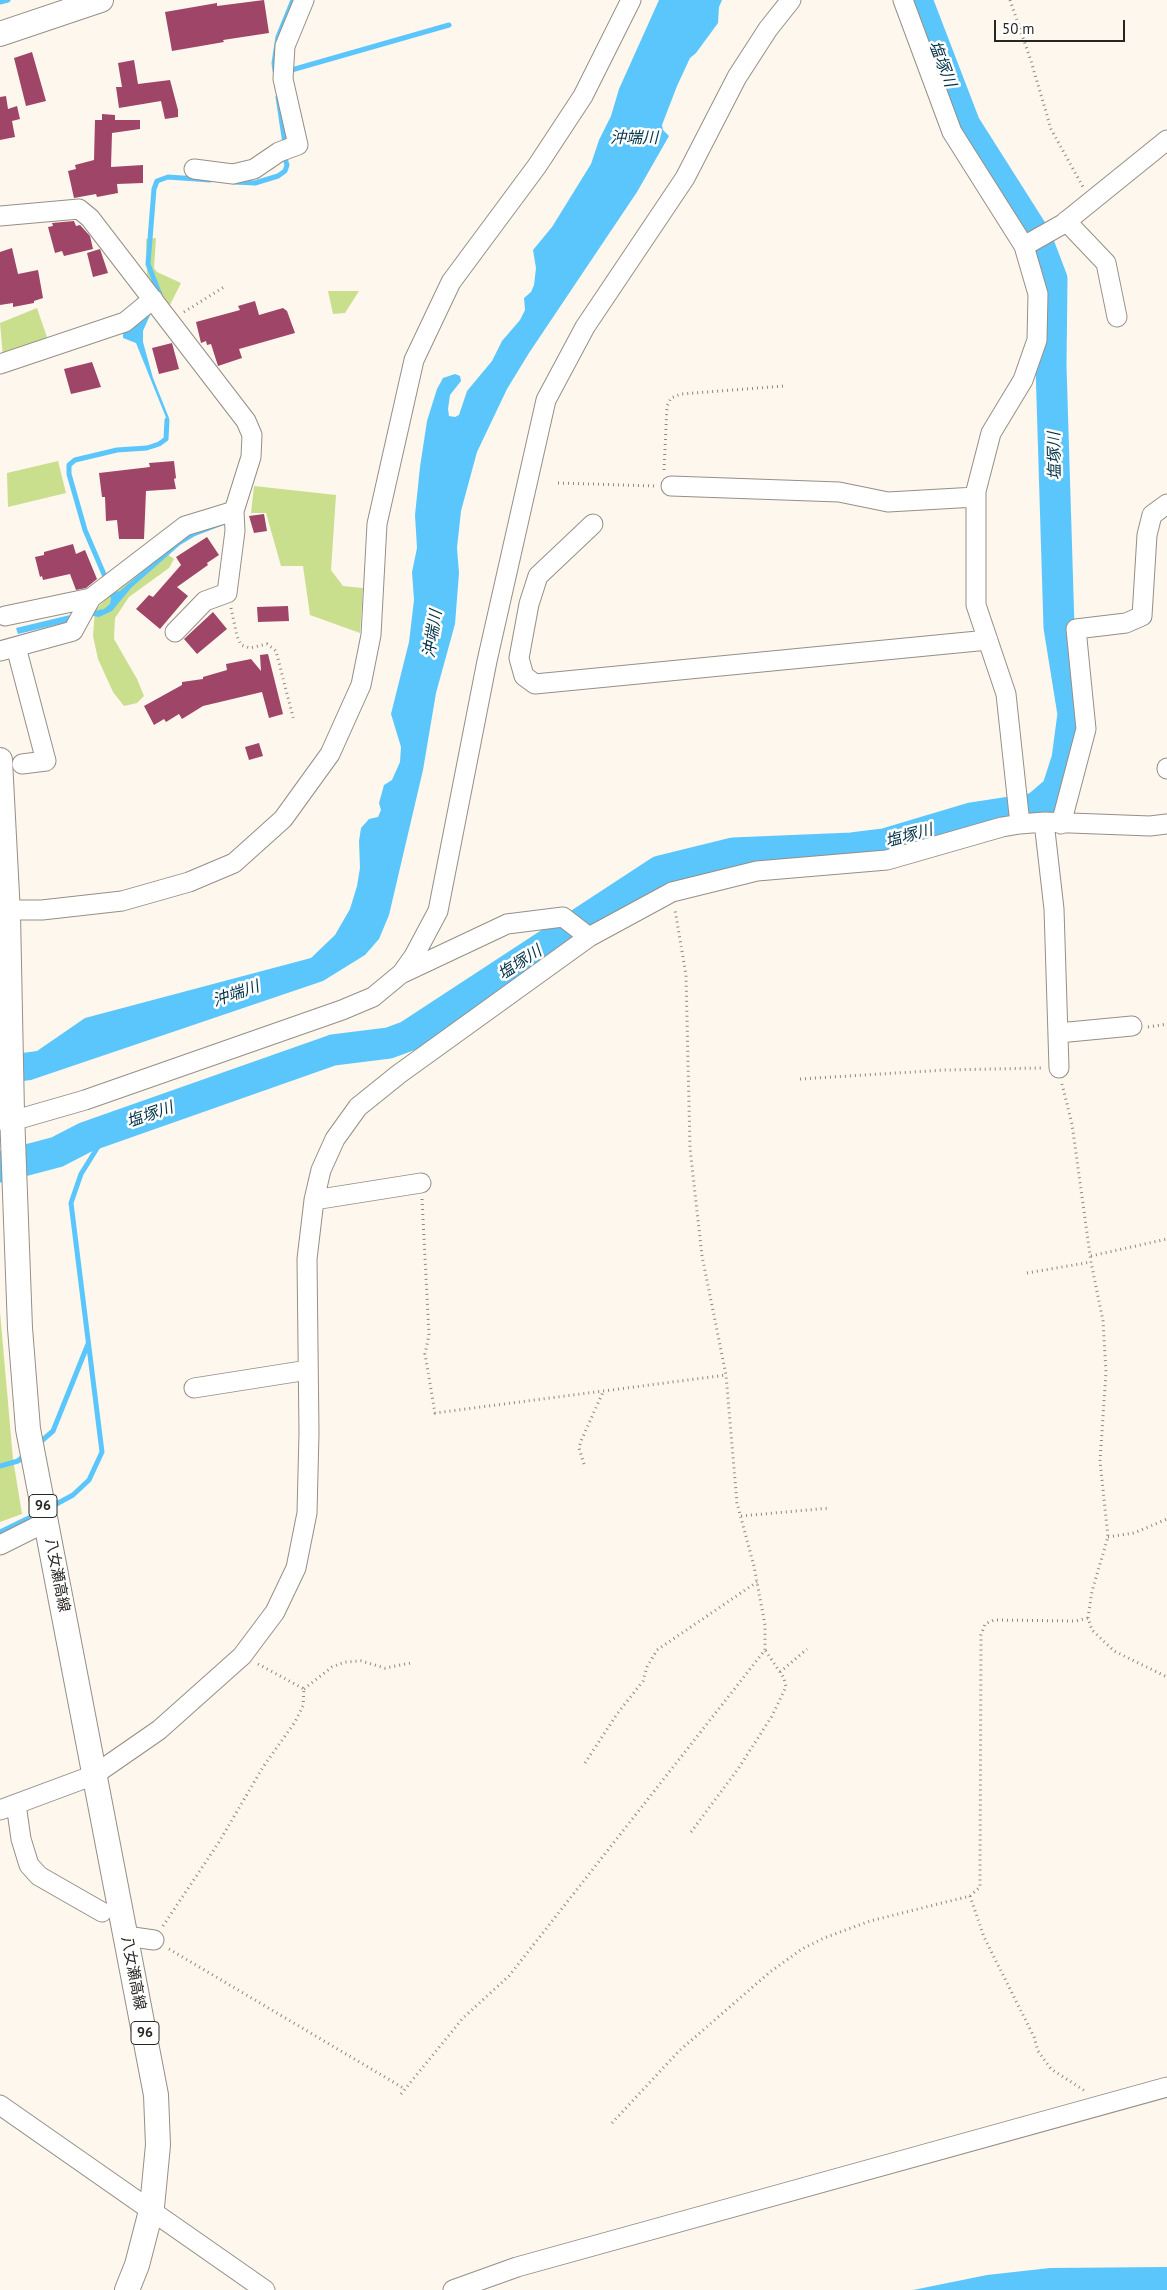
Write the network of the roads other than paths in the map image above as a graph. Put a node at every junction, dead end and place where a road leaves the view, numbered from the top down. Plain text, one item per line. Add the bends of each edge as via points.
1 (101, 0) edge
2 (304, 0) edge
3 (631, 0) edge
4 (791, 0) edge
5 (903, 0) edge
6 (0, 34) edge
7 (1167, 140) edge
8 (194, 169) dead end
9 (0, 216) edge
10 (1066, 221) junction
11 (1024, 246) junction
12 (153, 299) junction
13 (1117, 317) dead end
14 (0, 364) edge
15 (671, 486) road end
16 (976, 497) junction
17 (1167, 504) edge
18 (234, 511) junction
19 (592, 524) dead end
20 (91, 598) junction
21 (5, 616) dead end
22 (175, 632) dead end
23 (988, 640) junction
24 (8, 649) edge
25 (11, 762) edge
26 (1053, 823) junction
27 (1020, 824) junction
28 (1167, 824) edge
29 (5, 911) edge
30 (589, 937) junction
31 (402, 973) junction
32 (1132, 1026) dead end
33 (1058, 1033) junction
34 (1058, 1068) road end
35 (9, 1124) edge
36 (421, 1183) road end
37 (314, 1200) junction
38 (308, 1370) junction
39 (194, 1388) dead end
40 (46, 1522) junction
41 (0, 1545) edge
42 (94, 1775) junction
43 (8, 1807) edge
44 (102, 1912) dead end
45 (126, 1936) junction
46 (154, 1940) road end
47 (1167, 2087) edge
48 (0, 2105) edge
49 (151, 2211) junction
50 (127, 2290) edge
51 (265, 2290) edge
52 (452, 2290) edge

1 - 6 main road
2 - 8 street via 285,46 283,79 298,145 279,152 254,169 233,174
3 - 29 street via 583,96 452,282 414,360 377,524 371,636 361,685 330,754 283,819 234,863 189,882 122,901
4 - 31 street via 737,77 685,178 585,327 546,400 487,661 438,911
5 - 11 street via 952,132
7 - 10 street
9 - 12 street via 79,209 90,218
10 - 11 street
10 - 13 street via 1106,263
11 - 16 street via 1038,294 1037,340 1023,380 991,433
12 - 14 street via 125,322
12 - 18 street via 246,421 252,435 251,458
15 - 16 street via 839,492 888,502
16 - 23 street via 976,605
17 - 26 street via 1152,515 1147,535 1142,616 1126,623 1076,629 1086,729
18 - 20 street via 185,526
18 - 22 street via 235,531 227,592 205,601
19 - 23 street via 538,576 529,604 520,658 524,676 535,684
20 - 21 street
20 - 24 street via 73,631
23 - 27 street via 1006,694
24 - 25 street via 46,761
25 - 29 main road, 八女瀬高線 / 96
26 - 27 street
26 - 28 street
26 - 33 street
27 - 30 street via 887,860 757,871 672,892
29 - 35 main road, 八女瀬高線 / 96
30 - 31 street via 563,917 507,924
30 - 37 street via 358,1107 335,1139 321,1170
31 - 35 street via 373,997 342,1010
32 - 33 street
33 - 34 street
35 - 40 main road, 八女瀬高線 / 96 via 28,1429
36 - 37 street
37 - 38 street via 307,1259
38 - 39 street
38 - 42 street via 307,1513 296,1568 275,1612 242,1656 159,1730
40 - 41 street
40 - 42 main road, 八女瀬高線 / 96
42 - 43 street
42 - 45 main road, 八女瀬高線 / 96
43 - 44 street via 29,1865 39,1876
45 - 46 street
45 - 49 main road, 八女瀬高線 / 96 via 156,2096 158,2145
47 - 52 street via 517,2267
48 - 49 street
49 - 50 main road, 八女瀬高線 / 96
49 - 51 street

